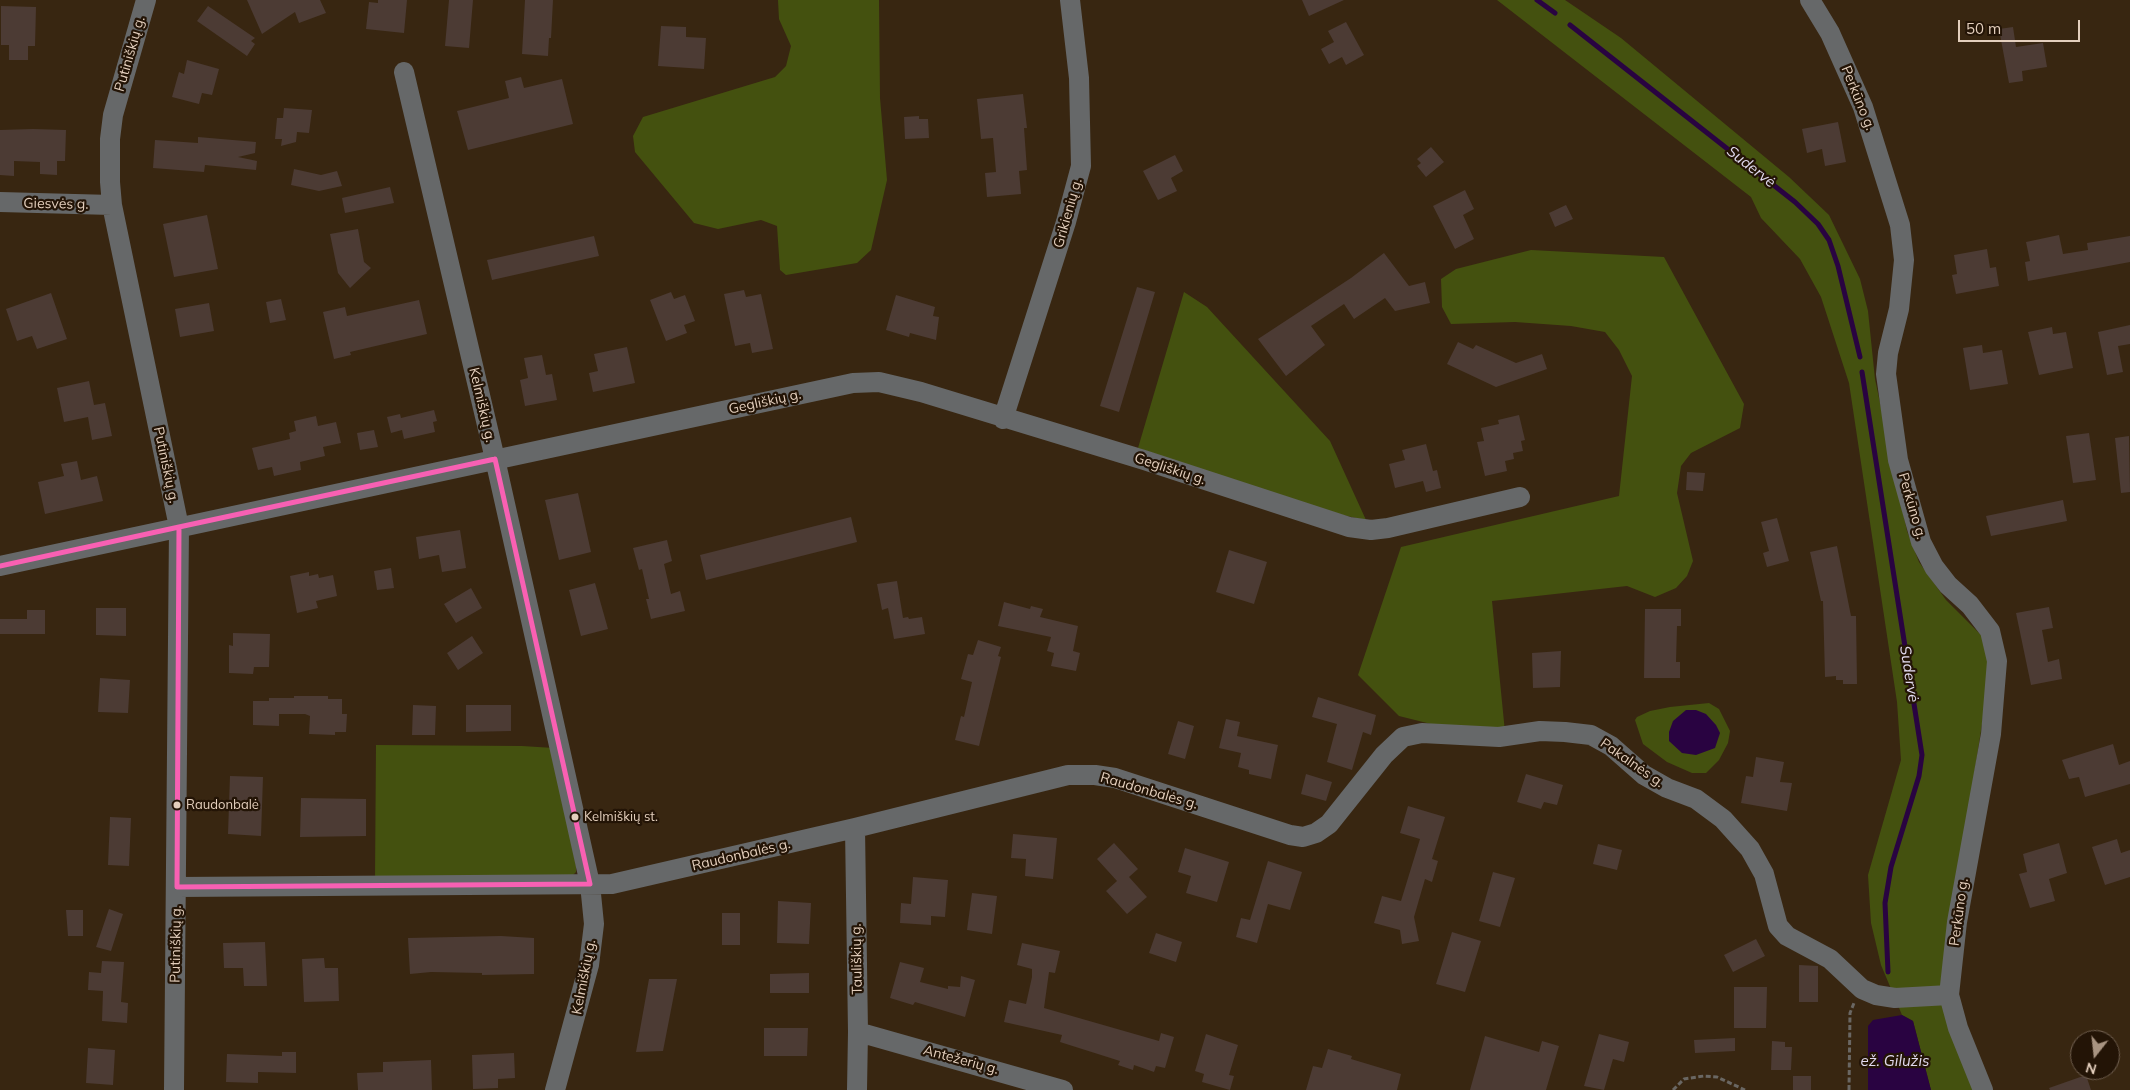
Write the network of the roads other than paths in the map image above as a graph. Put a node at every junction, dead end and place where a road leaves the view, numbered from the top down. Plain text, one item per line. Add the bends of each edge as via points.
1 (146, 0) edge
2 (1070, 0) edge
3 (1810, 0) edge
4 (404, 72) dead end
5 (0, 202) edge
6 (112, 205) junction
7 (1003, 418) junction
8 (495, 459) junction
9 (1520, 497) dead end
10 (179, 527) junction
11 (0, 566) edge
12 (855, 828) junction
13 (1290, 835) joint
14 (590, 884) junction
15 (177, 887) junction
16 (1949, 995) junction
17 (858, 1032) junction
18 (174, 1090) edge
19 (556, 1090) edge
20 (857, 1090) edge
21 (1063, 1090) edge
22 (1983, 1090) edge

1 - 6 street, Putiniškių g. via 113,115 110,139
2 - 7 street, Grikienių g. via 1079,78 1081,166
3 - 16 street, Perkūno g. via 1830,33 1863,107 1900,225 1904,260 1899,309 1886,374 1898,460 1921,542 1934,567 1990,631 1998,661 1991,734 1960,904
4 - 8 street, Kelmiškių g.
5 - 6 street, Giesvės g.
6 - 10 street, Putiniškių g.
7 - 8 street, Gegliškių g. via 898,386 879,382 853,383
7 - 9 street, Gegliškių g. via 1349,527 1388,528
8 - 10 street, Gegliškių g.
8 - 14 street, Kelmiškių g.
10 - 11 street, Gegliškių g.
10 - 15 street, Putiniškių g.
12 - 13 street, Raudonbalės g. via 1068,775 1095,775 1116,778
12 - 14 street, Raudonbalės g. via 624,882
12 - 17 street, Tauliškių g.
13 - 16 street, Pakalnės g. via 1303,837 1329,824 1384,755 1403,737 1422,733 1591,735 1611,746 1644,774 1667,788 1696,799 1723,819 1750,849 1764,874 1773,911 1786,936 1830,959 1862,989 1876,995 1895,998
14 - 15 street, Raudonbalės g.
14 - 19 street, Kelmiškių g. via 594,924 589,965
15 - 18 street, Putiniškių g.
16 - 22 street, Perkūno g. via 1958,1028
17 - 20 street, Tauliškių g.
17 - 21 street, Antežerių g.

